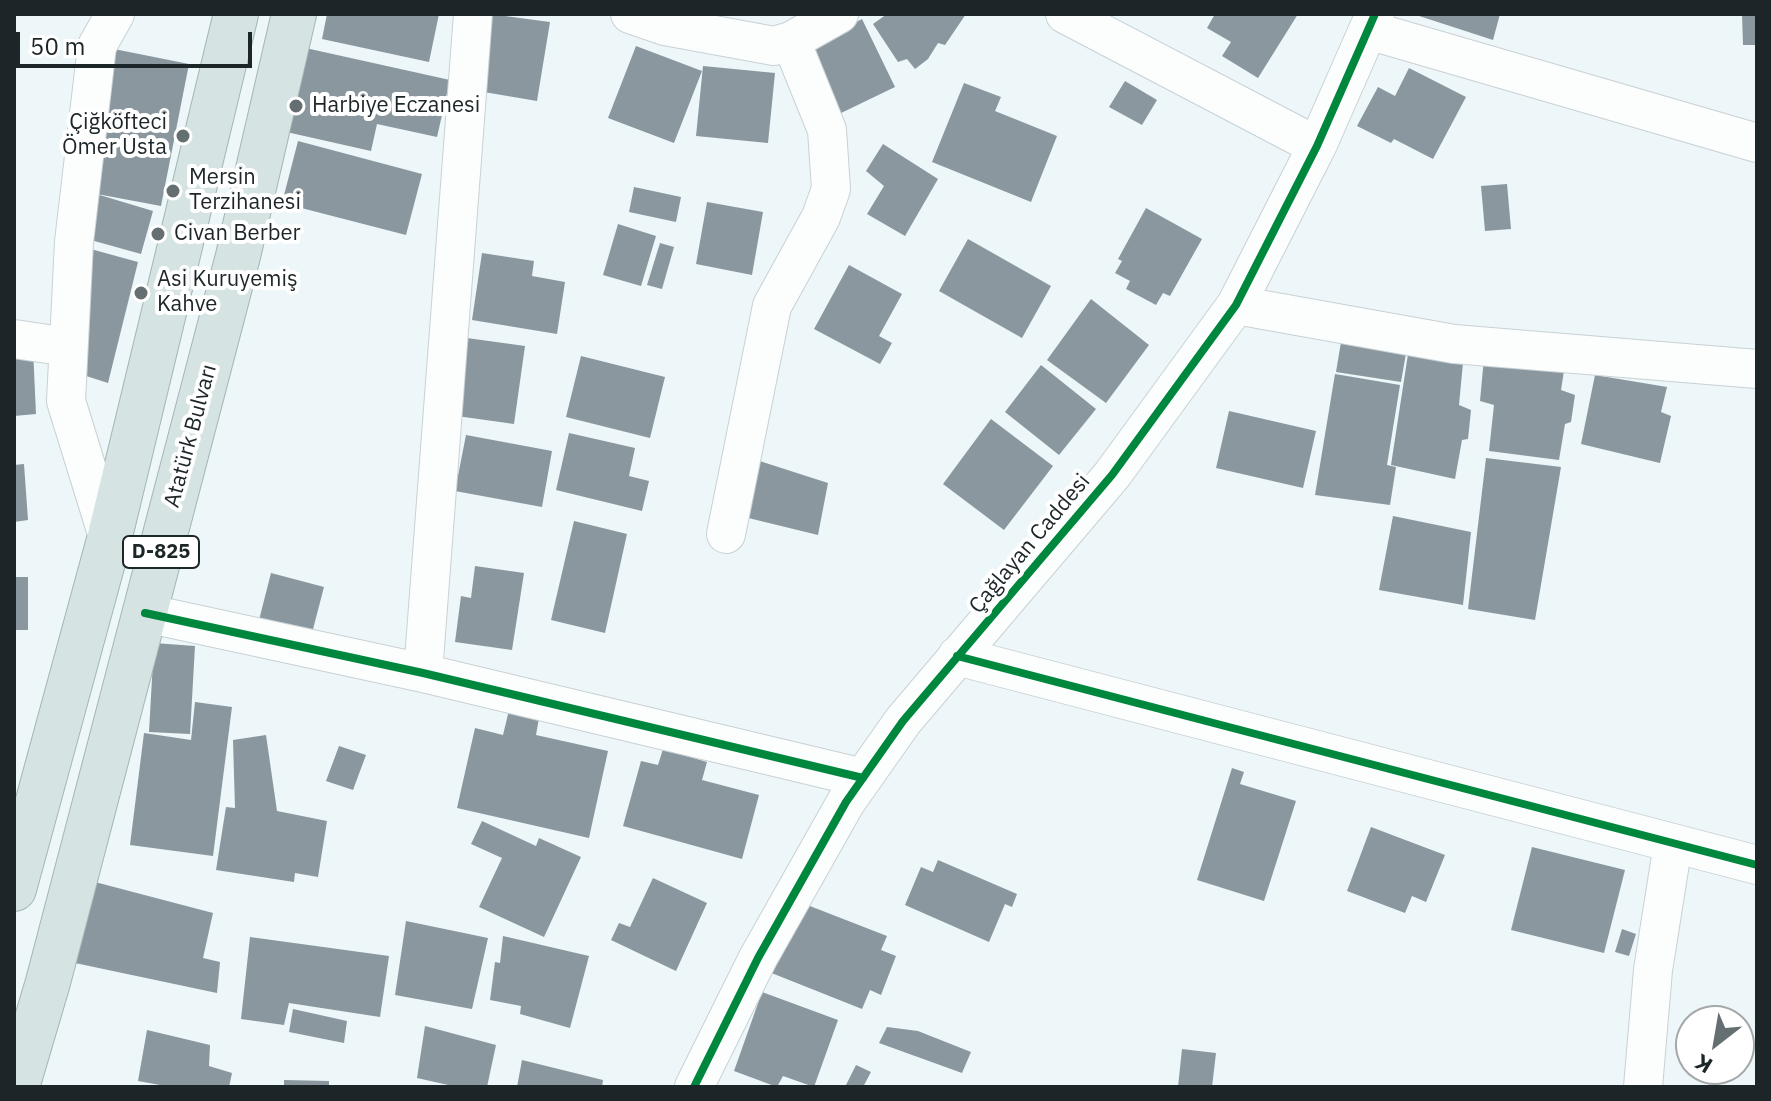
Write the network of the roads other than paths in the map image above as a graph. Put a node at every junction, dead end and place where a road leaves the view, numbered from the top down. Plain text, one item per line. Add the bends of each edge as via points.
1 (115, 14) edge
2 (236, 14) edge
3 (294, 14) edge
4 (473, 14) edge
5 (630, 14) edge
6 (839, 14) edge
7 (1065, 14) edge
8 (1372, 22) edge
9 (791, 41) junction
10 (1757, 143) edge
11 (1317, 146) junction
12 (1236, 305) junction
13 (14, 339) edge
14 (68, 347) junction
15 (1757, 369) edge
16 (726, 534) dead end
17 (109, 540) junction
18 (145, 613) junction
19 (957, 656) junction
20 (423, 673) junction
21 (863, 778) junction
22 (1673, 844) junction
23 (1757, 865) edge
24 (14, 889) edge
25 (17, 1087) edge
26 (694, 1087) edge
27 (1643, 1087) edge

1 - 14 street via 97,46 74,242
2 - 17 highway, D-825
3 - 18 highway, Atatürk Bulvarı / D-825 via 238,256
4 - 20 street
5 - 9 street via 665,26 774,46
6 - 9 street
7 - 11 street
8 - 10 street
8 - 11 street, Çağlayan Caddesi
9 - 16 street via 827,130 831,189 772,306
11 - 12 street, Çağlayan Caddesi
12 - 15 street via 1454,344
12 - 19 street, Çağlayan Caddesi via 1112,475
13 - 14 street
14 - 17 street via 66,401
17 - 24 highway, D-825
18 - 20 street
18 - 25 highway, Atatürk Bulvarı / D-825
19 - 21 street, Çağlayan Caddesi
19 - 22 street
20 - 21 street
21 - 26 street, Çağlayan Caddesi via 802,876
22 - 23 street
22 - 27 street via 1653,970

